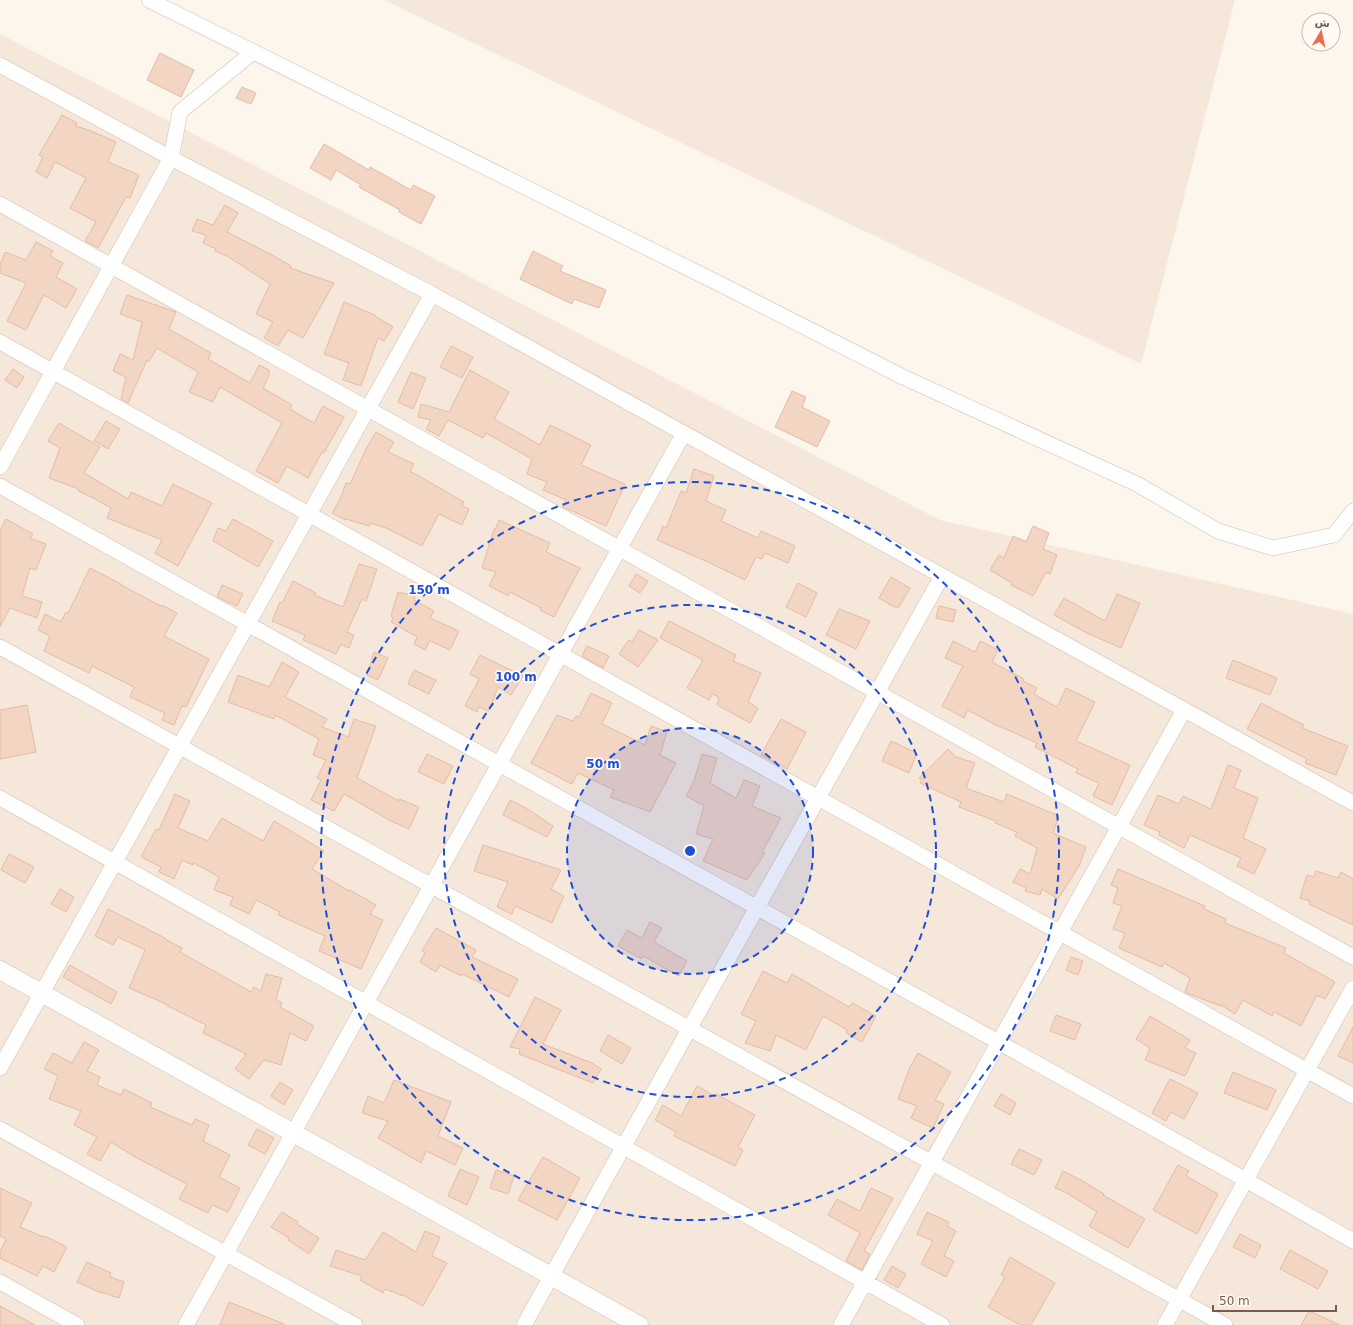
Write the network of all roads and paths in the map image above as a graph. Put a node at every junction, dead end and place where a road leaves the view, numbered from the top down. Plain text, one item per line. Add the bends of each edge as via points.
1 (149, 0) edge
2 (253, 52) junction
3 (0, 65) edge
4 (171, 158) junction
5 (0, 204) edge
6 (111, 266) junction
7 (432, 294) junction
8 (0, 342) edge
9 (53, 372) junction
10 (368, 409) junction
11 (684, 434) junction
12 (0, 467) edge
13 (0, 486) edge
14 (1353, 511) edge
15 (309, 514) junction
16 (619, 548) junction
17 (942, 576) junction
18 (248, 624) junction
19 (0, 647) edge
20 (560, 654) junction
21 (877, 692) junction
22 (1184, 710) junction
23 (180, 746) junction
24 (499, 764) junction
25 (818, 797) junction
26 (0, 798) edge
27 (1353, 804) edge
28 (1120, 827) junction
29 (115, 863) junction
30 (431, 886) junction
31 (757, 907) junction
32 (1061, 932) junction
33 (1353, 957) edge
34 (0, 970) edge
35 (1353, 988) edge
36 (42, 993) junction
37 (366, 1003) junction
38 (689, 1028) junction
39 (999, 1042) junction
40 (0, 1068) edge
41 (1308, 1070) junction
42 (1353, 1096) edge
43 (0, 1129) edge
44 (293, 1133) junction
45 (623, 1147) junction
46 (932, 1163) junction
47 (1246, 1180) junction
48 (1353, 1241) edge
49 (226, 1253) junction
50 (551, 1276) junction
51 (0, 1282) edge
52 (865, 1282) junction
53 (1180, 1299) junction
54 (76, 1325) edge
55 (186, 1325) edge
56 (355, 1325) edge
57 (524, 1325) edge
58 (639, 1325) edge
59 (841, 1325) edge
60 (942, 1325) edge
61 (1165, 1325) edge
62 (1225, 1325) edge

1 - 2 street
2 - 4 street via 180,112
2 - 14 street via 904,377 1137,484 1218,530 1272,548 1334,535
3 - 4 street
4 - 6 street
4 - 7 street
5 - 6 street
6 - 9 street
6 - 10 street
7 - 10 street
7 - 11 street
8 - 9 street
9 - 12 street
9 - 15 street
10 - 15 street
10 - 16 street
11 - 16 street
11 - 17 street
13 - 18 street
15 - 18 street
15 - 20 street
16 - 20 street
16 - 21 street
17 - 21 street
17 - 22 street
18 - 23 street
18 - 24 street
19 - 23 street
20 - 24 street
20 - 25 street
21 - 25 street
21 - 28 street
22 - 27 street
22 - 28 street
23 - 29 street
23 - 30 street
24 - 30 street
24 - 31 street
25 - 31 street
25 - 32 street
26 - 29 street
28 - 32 street
28 - 33 street
29 - 36 street
29 - 37 street
30 - 37 street
30 - 38 street
31 - 38 street
31 - 39 street
32 - 39 street
32 - 41 street
34 - 36 street
35 - 41 street
36 - 40 street
36 - 44 street
37 - 44 street
37 - 45 street
38 - 45 street
38 - 46 street
39 - 46 street
39 - 47 street
41 - 42 street
41 - 47 street
43 - 49 street
44 - 49 street
44 - 50 street
45 - 50 street
45 - 52 street
46 - 52 street
46 - 53 street
47 - 48 street
47 - 53 street
49 - 55 street
49 - 56 street
50 - 57 street
50 - 58 street
51 - 54 street
52 - 59 street
52 - 60 street
53 - 61 street
53 - 62 street

